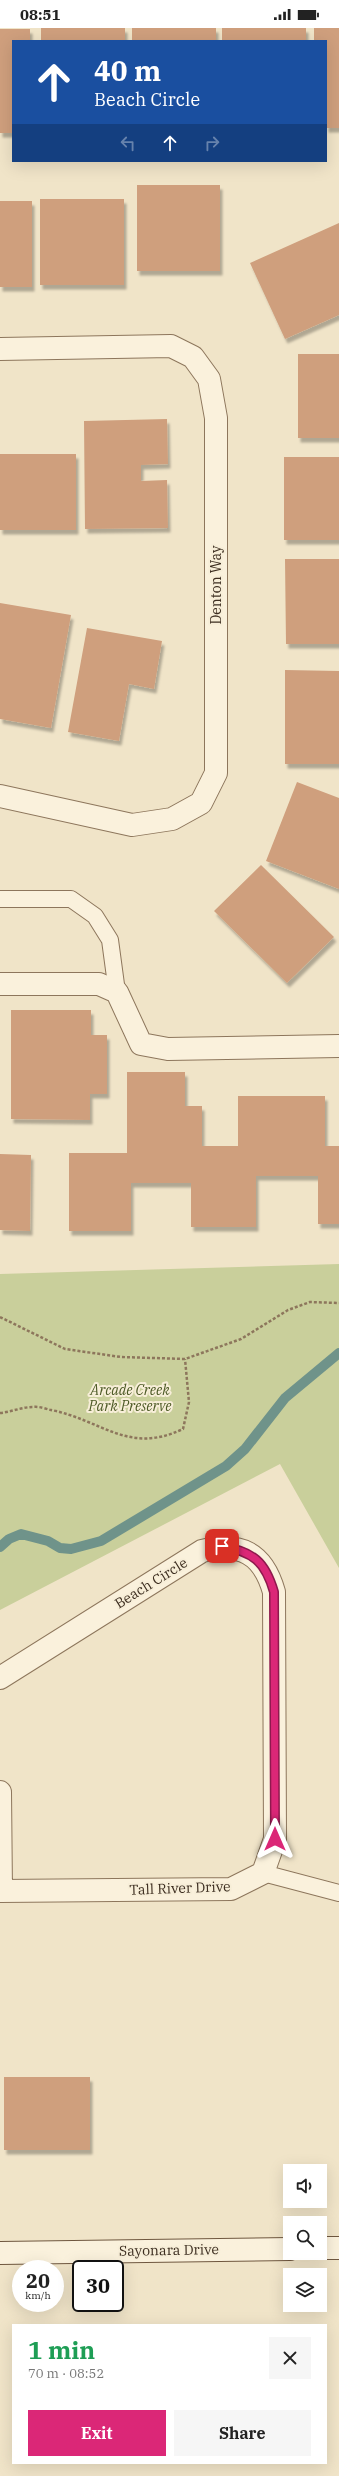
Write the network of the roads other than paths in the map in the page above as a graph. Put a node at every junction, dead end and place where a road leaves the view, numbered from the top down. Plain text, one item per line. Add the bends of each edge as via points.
1 (0, 349) edge
2 (0, 796) edge
3 (0, 899) edge
4 (0, 984) edge
5 (117, 992) junction
6 (339, 1046) edge
7 (0, 1678) edge
8 (0, 1792) edge
9 (263, 1873) junction
10 (0, 1891) edge
11 (339, 1893) edge
12 (327, 2248) edge
13 (339, 2248) edge
14 (283, 2249) edge
15 (0, 2253) edge

1 - 2 street, Denton Way via 171,346 193,357 209,379 216,418 216,773 201,803 172,819 132,825
3 - 5 lane via 71,899 94,916 110,940
4 - 5 street via 99,984
5 - 6 street via 141,1044 168,1049
7 - 9 street, Beach Circle via 202,1551 222,1546 242,1550 254,1557 269,1573 274,1592 275,1839
8 - 10 street
9 - 10 street, Tall River Drive via 231,1889
9 - 11 lane
12 - 13 street
14 - 15 street, Sayonara Drive

